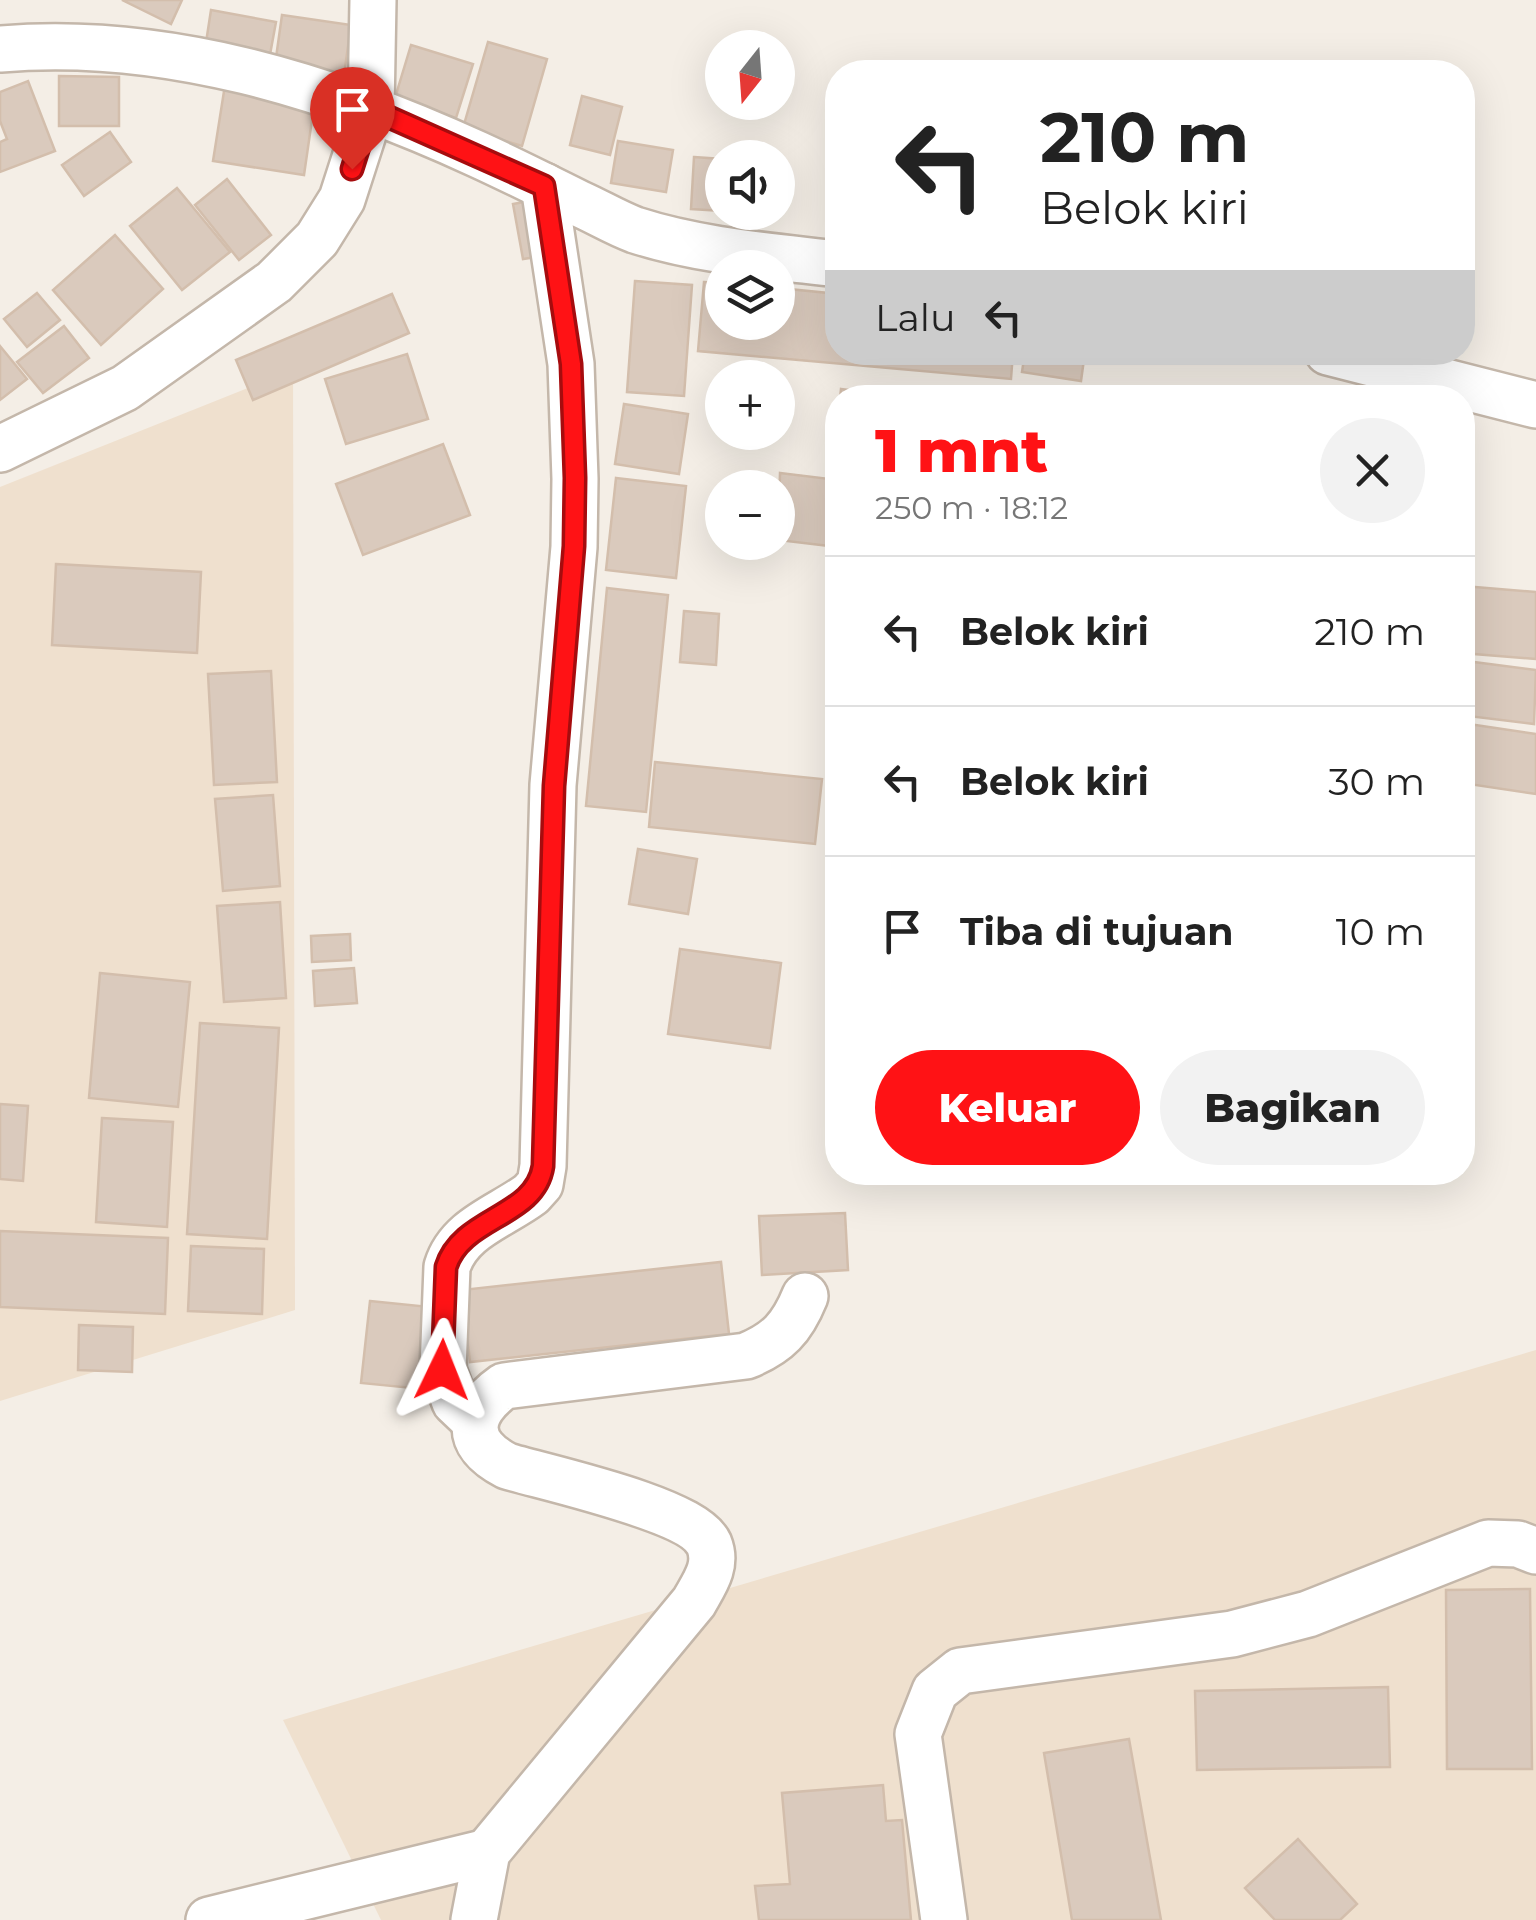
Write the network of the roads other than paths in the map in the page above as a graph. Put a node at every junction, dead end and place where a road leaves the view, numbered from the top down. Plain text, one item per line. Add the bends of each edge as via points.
1 (373, 0) edge
2 (0, 49) edge
3 (371, 109) junction
4 (544, 186) junction
5 (825, 262) edge
6 (1380, 365) edge
7 (1460, 385) edge
8 (1475, 389) edge
9 (1536, 404) edge
10 (0, 449) edge
11 (805, 1296) dead end
12 (476, 1421) junction
13 (1536, 1551) edge
14 (487, 1852) junction
15 (209, 1920) edge
16 (474, 1920) edge
17 (944, 1920) edge

1 - 3 street
2 - 3 street via 142,50
3 - 4 street
3 - 10 street via 342,199 274,282 125,388
4 - 5 street via 632,229 682,243
4 - 12 street via 571,364 575,478 554,786 543,1166 531,1194 460,1240 446,1267 442,1370 455,1402
6 - 7 street
8 - 9 street
11 - 12 street via 785,1334 746,1356 504,1386 485,1400
12 - 14 street via 476,1442 487,1456 660,1511 707,1540 712,1557 694,1602
13 - 17 street via 1488,1543 1308,1614 1232,1634 960,1671 935,1691 918,1734
14 - 15 street
14 - 16 street

